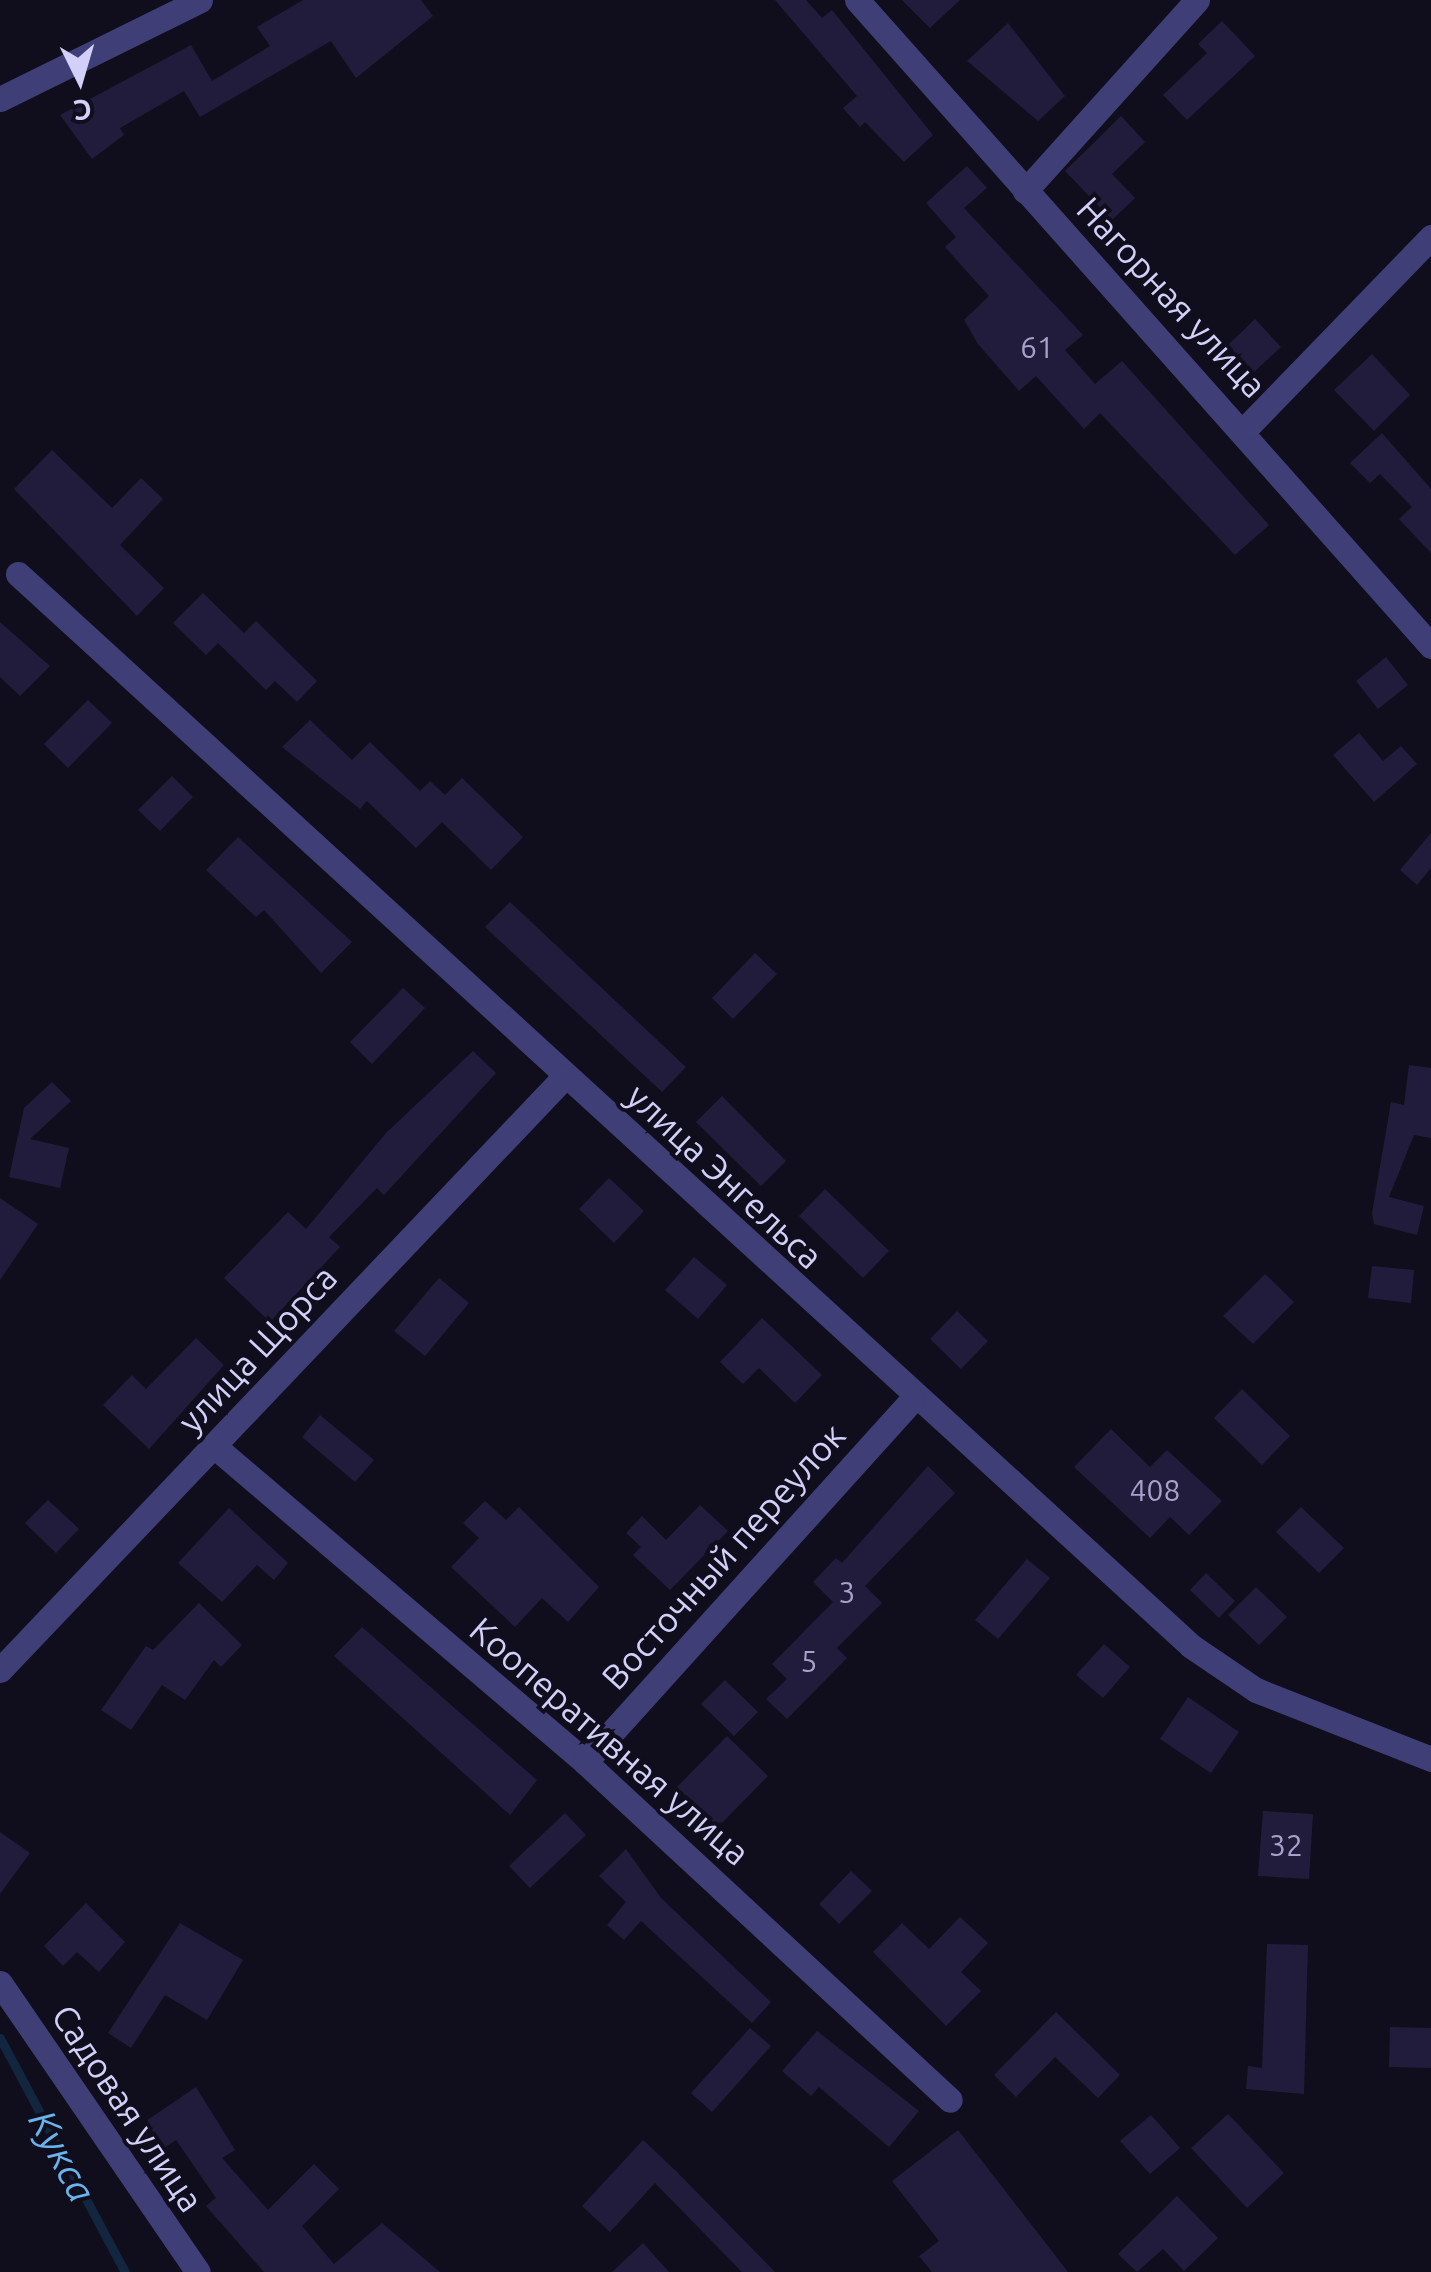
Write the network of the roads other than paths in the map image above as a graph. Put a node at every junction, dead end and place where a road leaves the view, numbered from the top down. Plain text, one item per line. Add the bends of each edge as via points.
1 (200, 0) edge
2 (857, 0) edge
3 (1197, 0) edge
4 (0, 99) edge
5 (1025, 191) junction
6 (1431, 237) edge
7 (1246, 428) junction
8 (18, 574) dead end
9 (1431, 646) edge
10 (565, 1076) junction
11 (913, 1399) junction
12 (214, 1446) junction
13 (0, 1670) edge
14 (1431, 1759) edge
15 (585, 1762) junction
16 (0, 1983) edge
17 (950, 2100) dead end
18 (198, 2272) edge

1 - 4 street
2 - 5 street, Нагорная улица
3 - 5 street
5 - 7 street, Нагорная улица
6 - 7 street
7 - 9 street, Нагорная улица
8 - 10 street, улица Энгельса
10 - 11 street, улица Энгельса
10 - 12 street, улица Щорса
11 - 14 street, улица Энгельса via 1191,1646 1256,1690
11 - 15 street, Восточный переулок
12 - 13 street, улица Щорса
12 - 15 street, Кооперативная улица
15 - 17 street, Кооперативная улица
16 - 18 street, Садовая улица

